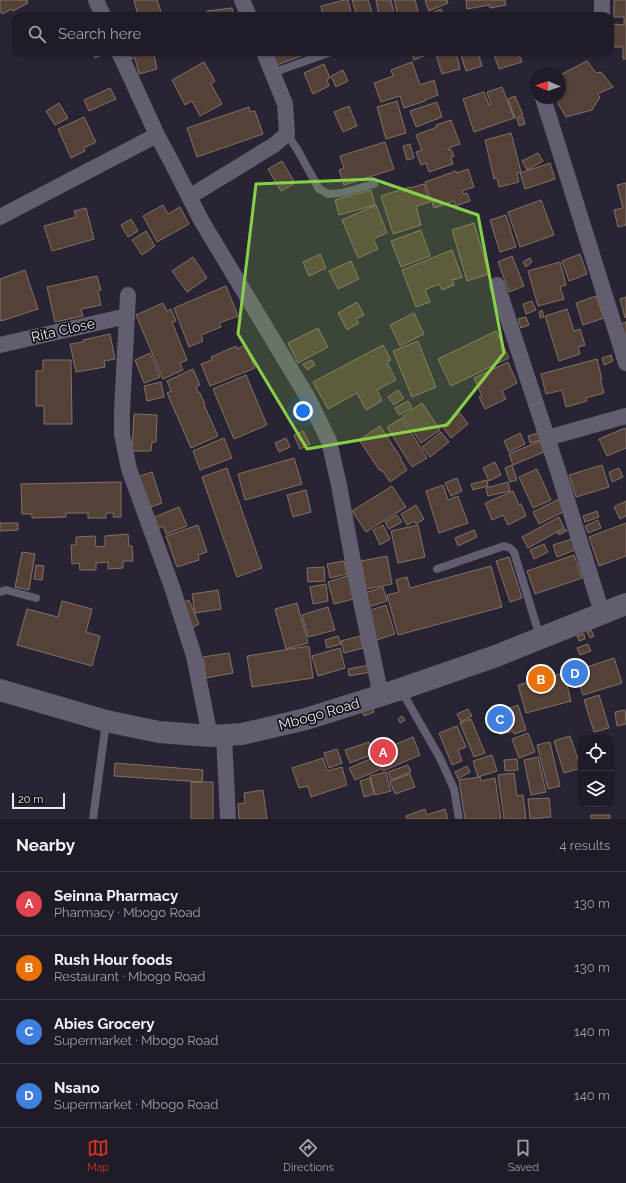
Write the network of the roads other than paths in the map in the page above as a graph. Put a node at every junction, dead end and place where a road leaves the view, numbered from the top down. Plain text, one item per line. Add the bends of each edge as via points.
1 (96, 0) edge
2 (242, 0) edge
3 (602, 0) edge
4 (101, 12) edge
5 (247, 12) edge
6 (602, 12) edge
7 (121, 56) edge
8 (266, 56) edge
9 (320, 56) edge
10 (272, 73) junction
11 (545, 104) edge
12 (287, 134) junction
13 (157, 135) junction
14 (374, 184) dead end
15 (189, 196) junction
16 (0, 217) edge
17 (497, 285) dead end
18 (128, 296) dead end
19 (127, 316) junction
20 (0, 345) edge
21 (626, 362) edge
22 (626, 416) edge
23 (547, 438) junction
24 (437, 569) dead end
25 (0, 592) edge
26 (36, 598) dead end
27 (626, 604) edge
28 (602, 613) junction
29 (540, 638) junction
30 (0, 690) edge
31 (391, 693) junction
32 (106, 721) junction
33 (217, 736) junction
34 (93, 819) edge
35 (228, 819) edge
36 (459, 819) edge

1 - 4 street
2 - 5 street
3 - 6 street
7 - 13 street
8 - 10 street
9 - 10 lane
10 - 12 street via 285,104
11 - 21 street
12 - 14 lane via 319,189 328,194 342,193
12 - 15 street via 274,145
13 - 15 street
13 - 16 street
15 - 31 street via 308,398 329,441 355,573
17 - 23 street
18 - 19 street
19 - 20 street, Rita Close
19 - 33 street via 122,434 129,469 172,587
22 - 23 street
23 - 28 street
24 - 29 lane via 504,546 510,548 514,552
25 - 26 lane via 6,590
27 - 28 main road, Mbogo Road
28 - 29 main road, Mbogo Road
29 - 31 main road, Mbogo Road
30 - 32 main road, Mbogo Road
31 - 33 main road, Mbogo Road via 306,720 242,734
31 - 36 lane via 440,758 454,789
32 - 33 main road, Mbogo Road via 158,732
32 - 34 lane
33 - 35 street

